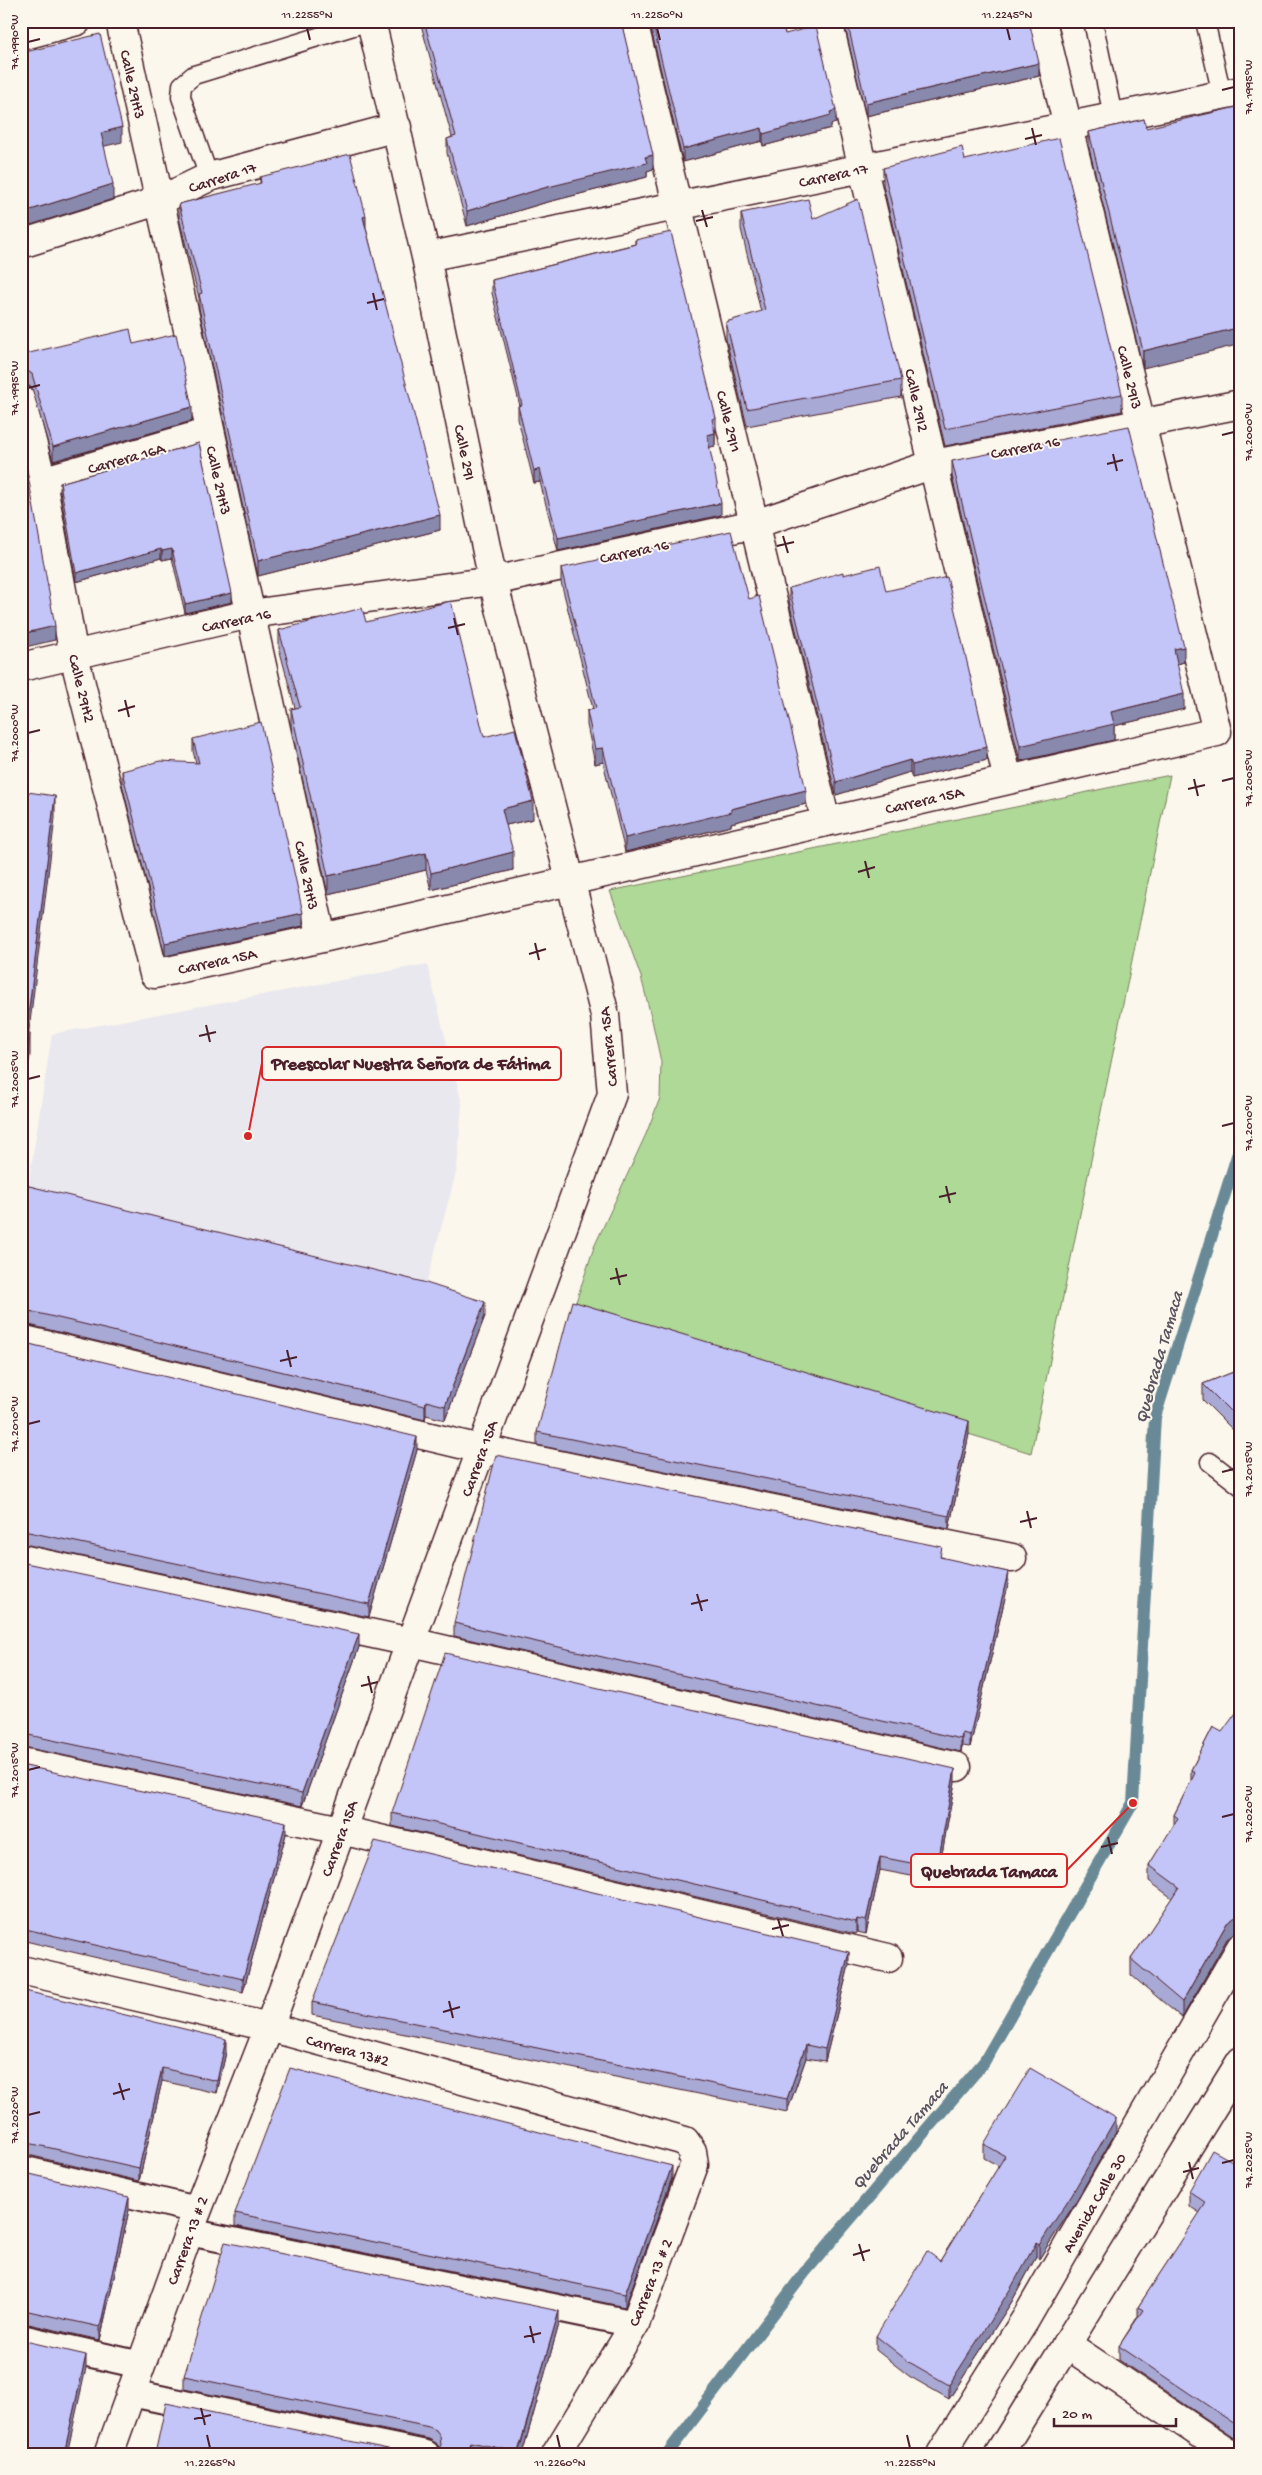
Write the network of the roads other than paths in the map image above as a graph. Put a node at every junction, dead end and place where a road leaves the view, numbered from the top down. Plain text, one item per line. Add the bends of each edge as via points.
1 (77, 21) edge
2 (120, 21) edge
3 (370, 21) edge
4 (633, 21) edge
5 (828, 21) edge
6 (1042, 21) edge
7 (1093, 21) edge
8 (1205, 21) edge
9 (21, 36) edge
10 (1231, 93) edge
11 (1113, 116) junction
12 (1068, 126) junction
13 (397, 127) junction
14 (862, 168) junction
15 (209, 177) junction
16 (161, 200) junction
17 (677, 206) junction
18 (21, 244) edge
19 (426, 257) junction
20 (21, 399) edge
21 (1241, 404) edge
22 (1142, 424) junction
23 (210, 432) junction
24 (934, 464) junction
25 (42, 481) junction
26 (754, 524) junction
27 (493, 580) junction
28 (250, 614) junction
29 (74, 656) junction
30 (21, 667) edge
31 (1217, 732) joint
32 (1008, 780) junction
33 (826, 822) junction
34 (572, 879) junction
35 (322, 938) junction
36 (154, 974) joint
37 (21, 1339) edge
38 (481, 1449) junction
39 (1210, 1462) dead end
40 (1241, 1486) edge
41 (1012, 1558) dead end
42 (21, 1559) edge
43 (411, 1642) junction
44 (21, 1762) edge
45 (958, 1767) dead end
46 (341, 1830) junction
47 (1241, 1948) edge
48 (888, 1958) dead end
49 (21, 1970) edge
50 (269, 2027) junction
51 (1241, 2061) edge
52 (672, 2137) joint
53 (21, 2169) edge
54 (193, 2221) junction
55 (634, 2324) junction
56 (21, 2338) edge
57 (1066, 2344) junction
58 (141, 2365) junction
59 (131, 2393) junction
60 (109, 2454) edge
61 (426, 2454) edge
62 (556, 2454) edge
63 (941, 2454) edge
64 (998, 2454) edge
65 (1231, 2454) edge

1 - 9 street
2 - 16 street, Calle 29H3
3 - 13 street, Calle 29I
3 - 15 lane via 194,75 182,85 181,97
4 - 17 street, Calle 29I1
5 - 14 street, Calle 29I2
6 - 12 street, Calle 29I3
7 - 11 lane
8 - 10 lane
10 - 11 street, Carrera 17
11 - 12 street, Carrera 17
12 - 14 street, Carrera 17
12 - 22 street, Calle 29I3
13 - 15 street, Carrera 17
13 - 19 street, Calle 29I
14 - 17 street, Carrera 17
14 - 24 street, Calle 29I2
15 - 16 street, Carrera 17
16 - 18 street, Carrera 17
16 - 23 street, Calle 29H3
17 - 19 street, Carrera 17
17 - 26 street, Calle 29I1
19 - 27 street, Calle 29I
20 - 25 street, Calle 29H2
21 - 22 street, Carrera 16
22 - 24 street, Carrera 16
22 - 31 street, Calle 29I3
23 - 25 street, Carrera 16A
23 - 28 street, Calle 29H3
24 - 26 street, Carrera 16
24 - 32 street, Calle 29I2
25 - 29 street, Calle 29H2
26 - 27 street, Carrera 16
26 - 33 street, Calle 29I1
27 - 28 street, Carrera 16
27 - 34 street, Calle 29I
28 - 29 street, Carrera 16
28 - 35 street, Calle 29H3
29 - 30 street, Carrera 16
29 - 36 street, Calle 29H2
31 - 32 street, Carrera 15A
32 - 33 street, Carrera 15A
33 - 34 street, Carrera 15A
34 - 35 street, Carrera 15A
34 - 38 street, Carrera 15A via 605,1015 612,1094
35 - 36 street, Carrera 15A
37 - 38 street
38 - 41 street
38 - 43 street, Carrera 15A
39 - 40 lane
42 - 43 street
43 - 45 street
43 - 46 street, Carrera 15A
44 - 46 street
46 - 48 street
46 - 50 street, Carrera 15A
47 - 63 street, Avenida Calle 30 via 1025,2320
49 - 50 street, Carrera 13#2
50 - 52 street, Carrera 13#2
50 - 54 street, Carrera 13 # 2
51 - 57 street
52 - 55 street, Carrera 13 # 2 via 685,2140 692,2151 694,2165
53 - 54 street
54 - 55 street
54 - 58 street, Carrera 13 # 2
55 - 62 street, Carrera 13 # 2
56 - 58 street
57 - 64 street
57 - 65 street
58 - 59 street, Carrera 13 # 2
59 - 60 street, Carrera 13 # 2
59 - 61 street

